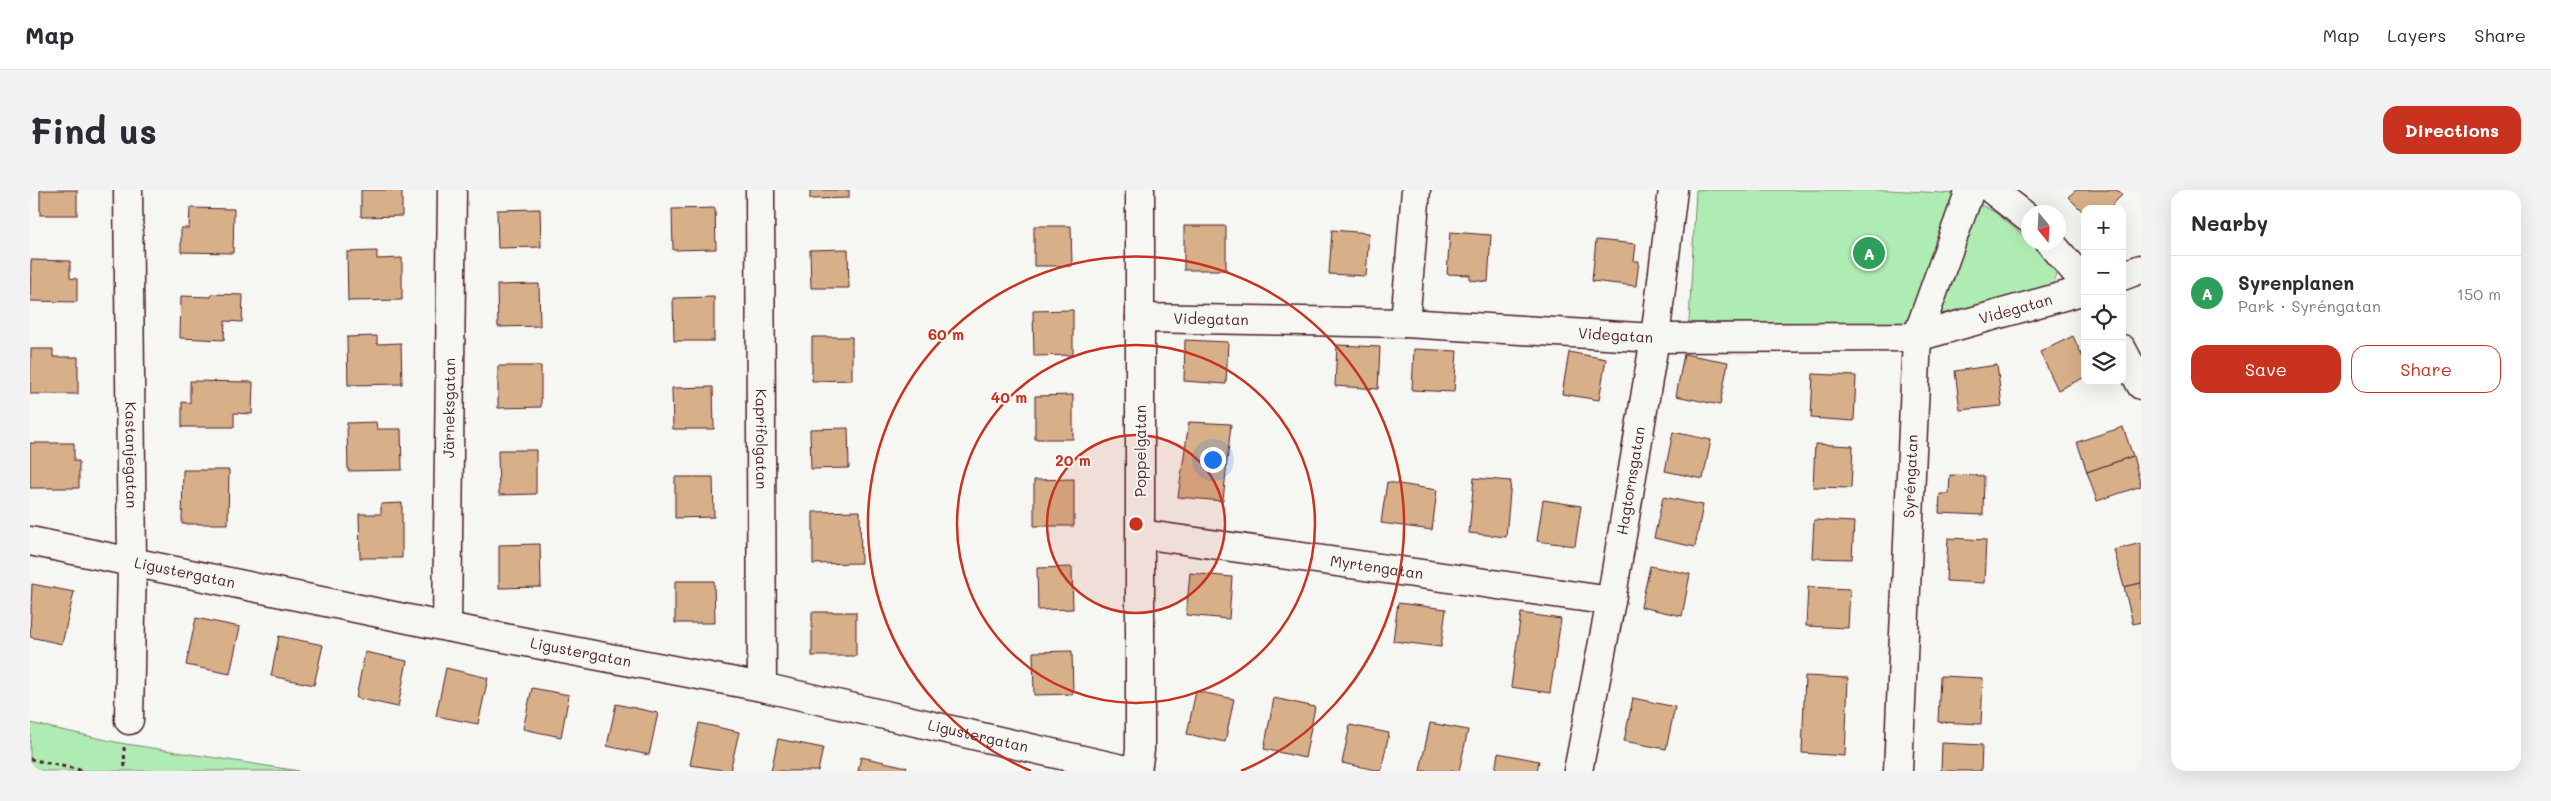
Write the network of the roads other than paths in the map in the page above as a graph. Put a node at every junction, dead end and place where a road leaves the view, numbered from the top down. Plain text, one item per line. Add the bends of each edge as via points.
1 (128, 190) edge
2 (452, 190) edge
3 (760, 190) edge
4 (1140, 190) edge
5 (1416, 190) edge
6 (1673, 190) edge
7 (1970, 190) edge
8 (1992, 190) edge
9 (2021, 213) edge
10 (2057, 250) edge
11 (2141, 269) edge
12 (2126, 275) edge
13 (2081, 278) edge
14 (2081, 291) edge
15 (1140, 318) junction
16 (1405, 323) junction
17 (1917, 337) junction
18 (1655, 338) junction
19 (2126, 357) edge
20 (2141, 385) edge
21 (1141, 534) junction
22 (30, 541) edge
23 (132, 562) junction
24 (1610, 601) junction
25 (447, 627) junction
26 (762, 687) junction
27 (129, 720) dead end
28 (1131, 771) edge
29 (1137, 771) edge
30 (1578, 771) edge
31 (1898, 771) edge

1 - 23 street, Kastanjegatan
2 - 25 street, Järneksgatan
3 - 26 street, Kaprifolgatan
4 - 15 street, Poppelgatan
5 - 16 street
6 - 18 street, Hagtornsgatan
7 - 17 street, Syréngatan
8 - 9 street
10 - 13 street
11 - 12 street
14 - 17 street, Videgatan
15 - 16 street, Videgatan
15 - 21 street, Poppelgatan
16 - 18 street, Videgatan
17 - 18 street, Videgatan
17 - 31 street, Syréngatan
18 - 24 street, Hagtornsgatan
19 - 20 street
21 - 24 street, Myrtengatan
21 - 29 street, Poppelgatan via 1140,750
22 - 23 street, Ligustergatan
23 - 25 street, Ligustergatan
23 - 27 street, Kastanjegatan
24 - 30 street, Hagtornsgatan
25 - 26 street, Ligustergatan
26 - 28 street, Ligustergatan

